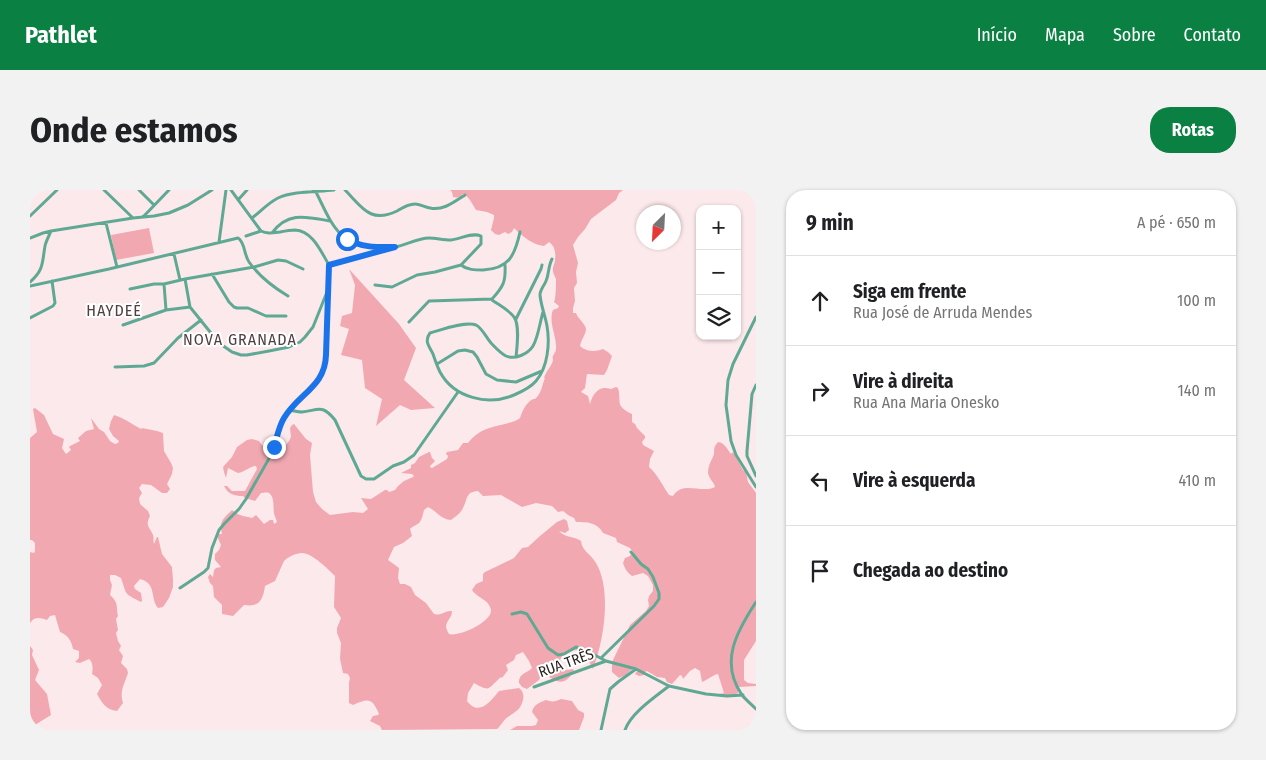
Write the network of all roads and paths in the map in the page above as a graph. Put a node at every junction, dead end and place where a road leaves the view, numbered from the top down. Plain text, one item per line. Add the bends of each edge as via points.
1 (57, 190) edge
2 (104, 190) edge
3 (139, 190) edge
4 (169, 190) edge
5 (212, 190) edge
6 (226, 190) edge
7 (230, 190) edge
8 (247, 190) edge
9 (334, 190) edge
10 (345, 190) edge
11 (315, 191) edge
12 (465, 195) dead end
13 (238, 200) junction
14 (154, 205) junction
15 (30, 216) edge
16 (144, 217) junction
17 (133, 218) junction
18 (252, 218) junction
19 (330, 221) junction
20 (106, 223) junction
21 (51, 231) junction
22 (261, 231) junction
23 (520, 232) dead end
24 (271, 233) junction
25 (246, 236) dead end
26 (30, 238) edge
27 (219, 242) junction
28 (395, 247) junction
29 (174, 254) junction
30 (552, 259) dead end
31 (329, 265) junction
32 (461, 265) junction
33 (504, 265) junction
34 (542, 265) dead end
35 (254, 267) junction
36 (117, 268) junction
37 (303, 269) dead end
38 (212, 274) junction
39 (182, 279) junction
40 (52, 281) junction
41 (30, 284) edge
42 (164, 284) junction
43 (374, 285) dead end
44 (329, 287) junction
45 (130, 288) dead end
46 (288, 296) dead end
47 (492, 300) junction
48 (190, 307) junction
49 (166, 310) junction
50 (543, 312) junction
51 (286, 316) dead end
52 (756, 317) edge
53 (30, 318) edge
54 (516, 319) junction
55 (201, 320) junction
56 (409, 322) dead end
57 (123, 325) dead end
58 (516, 357) junction
59 (437, 364) junction
60 (115, 367) dead end
61 (542, 371) junction
62 (756, 385) edge
63 (458, 392) junction
64 (290, 410) junction
65 (756, 476) edge
66 (756, 488) edge
67 (631, 552) dead end
68 (180, 588) dead end
69 (756, 602) edge
70 (512, 614) dead end
71 (601, 658) junction
72 (606, 661) junction
73 (636, 669) junction
74 (669, 686) junction
75 (534, 687) dead end
76 (743, 695) junction
77 (756, 709) edge
78 (602, 730) edge
79 (625, 730) edge

1 - 15 street
2 - 17 street
3 - 14 street
4 - 14 street
5 - 16 street via 175,211
6 - 27 street
7 - 13 street
8 - 13 street
9 - 11 street
10 - 12 street via 369,213 379,216 409,204 439,209
11 - 18 street via 281,197
11 - 19 street
13 - 18 street
14 - 16 street
16 - 17 street
17 - 20 street
18 - 22 street
19 - 24 street via 295,217 282,222
19 - 28 street via 354,244
20 - 21 street
20 - 36 street
21 - 26 street
21 - 41 street via 42,267
22 - 24 street
22 - 25 street
23 - 33 street via 512,257
24 - 31 street via 304,232
27 - 29 street
27 - 35 street via 239,238
28 - 31 street
28 - 32 street via 428,238 455,240 478,234 481,244
29 - 36 street
29 - 39 street
30 - 50 street via 540,291
31 - 44 street
32 - 33 street via 480,270
32 - 43 street via 418,276 392,287
33 - 47 street via 502,286
34 - 54 street
35 - 37 street via 282,260
35 - 38 street
35 - 46 street
36 - 40 street
38 - 39 street
38 - 51 street via 234,307 248,308 266,316
39 - 42 street
39 - 48 street
40 - 41 street
40 - 53 street via 55,303
42 - 45 street
42 - 49 street
44 - 55 street via 309,332 300,342 289,347 241,355 219,342
44 - 64 street via 325,369
47 - 54 street
47 - 56 street via 428,301
48 - 49 street
48 - 55 street
49 - 57 street
50 - 58 street via 534,345
50 - 61 street via 548,346
52 - 66 street via 733,364 726,405 736,455
54 - 58 street
55 - 60 street via 154,363
58 - 59 street via 499,351 480,328 471,324 430,333 427,343
59 - 61 street via 464,350 473,352 486,374 497,380 516,382
59 - 63 street
61 - 63 street via 531,386 503,399 487,400
62 - 65 street via 752,394 747,456
63 - 64 street via 414,455 370,480 361,476 335,420 329,414 319,409
64 - 68 street via 282,422 271,455 246,500 219,530 206,570
67 - 71 street via 654,577 658,598 654,606
69 - 76 street via 735,638 732,652 734,680
70 - 71 street via 527,614 548,648 558,655 576,647
71 - 72 street
72 - 73 street
72 - 75 street, RUA TRÊS
73 - 74 street
73 - 78 street via 610,689
74 - 76 street via 706,694
74 - 79 street via 640,710
76 - 77 street

